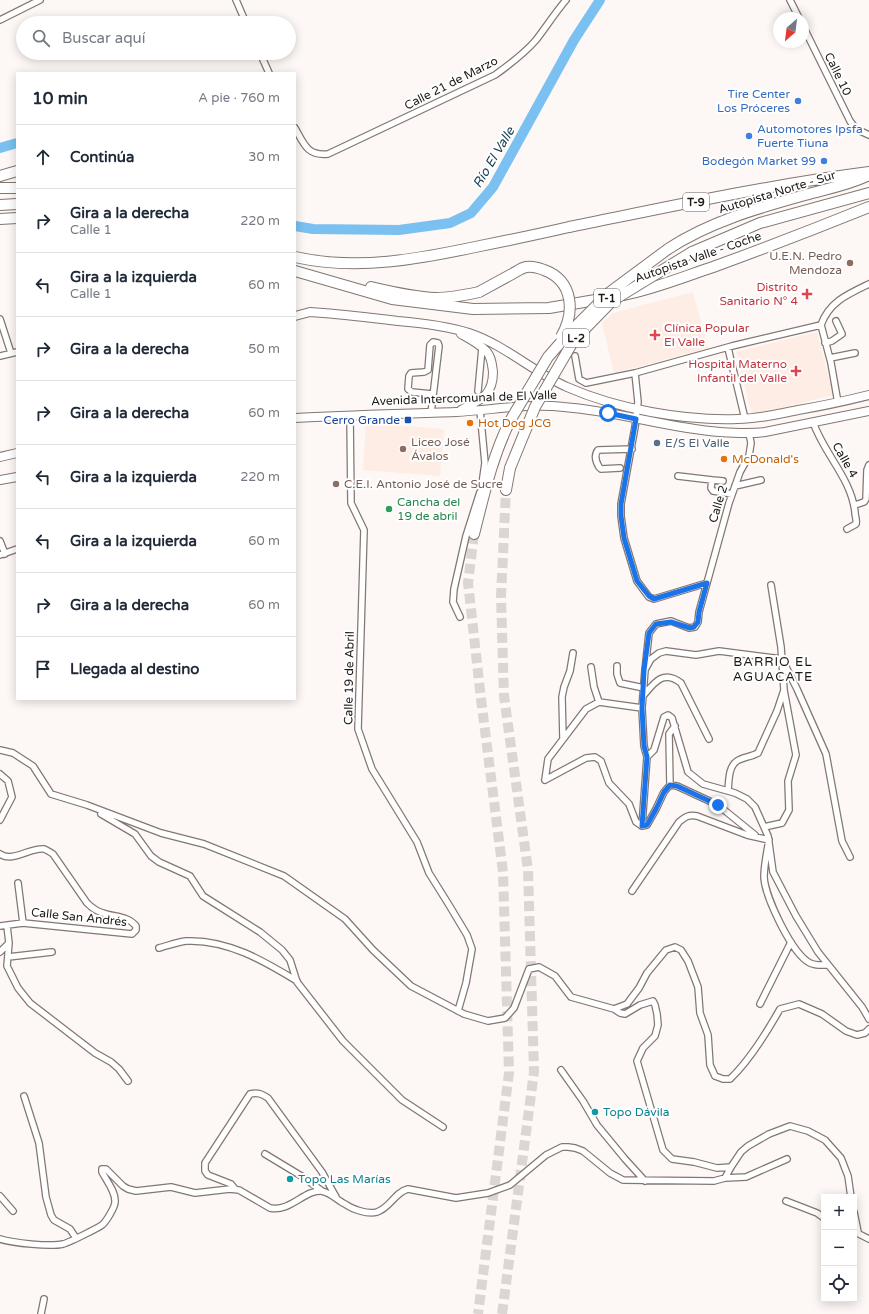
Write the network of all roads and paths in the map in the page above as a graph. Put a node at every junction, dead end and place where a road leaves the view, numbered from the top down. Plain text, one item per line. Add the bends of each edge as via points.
1 (40, 0) edge
2 (236, 0) edge
3 (566, 0) edge
4 (790, 0) edge
5 (796, 12) edge
6 (243, 16) edge
7 (0, 20) edge
8 (809, 38) edge
9 (263, 60) edge
10 (269, 72) edge
11 (296, 130) edge
12 (869, 135) edge
13 (16, 171) edge
14 (869, 173) edge
15 (0, 176) edge
16 (0, 188) edge
17 (16, 188) edge
18 (869, 193) edge
19 (16, 204) edge
20 (0, 205) edge
21 (869, 207) edge
22 (16, 218) edge
23 (0, 219) edge
24 (298, 257) edge
25 (296, 271) edge
26 (333, 283) junction
27 (869, 284) edge
28 (296, 316) edge
29 (0, 319) edge
30 (836, 321) dead end
31 (821, 325) junction
32 (454, 329) junction
33 (825, 343) junction
34 (482, 348) junction
35 (728, 348) junction
36 (14, 352) edge
37 (855, 353) dead end
38 (0, 356) edge
39 (575, 356) dead end
40 (548, 357) junction
41 (830, 358) junction
42 (635, 373) junction
43 (478, 392) dead end
44 (432, 394) junction
45 (869, 395) edge
46 (838, 403) junction
47 (637, 408) junction
48 (480, 410) junction
49 (869, 411) edge
50 (457, 412) junction
51 (431, 413) junction
52 (350, 414) junction
53 (296, 418) edge
54 (636, 419) junction
55 (745, 419) junction
56 (813, 422) junction
57 (749, 433) junction
58 (632, 449) junction
59 (16, 453) edge
60 (0, 457) edge
61 (869, 466) edge
62 (620, 468) dead end
63 (678, 476) dead end
64 (16, 477) edge
65 (0, 480) edge
66 (712, 480) junction
67 (761, 480) dead end
68 (723, 481) dead end
69 (735, 486) junction
70 (506, 490) tunnel mouth
71 (732, 494) junction
72 (854, 505) junction
73 (847, 530) dead end
74 (474, 534) tunnel mouth
75 (0, 541) edge
76 (16, 549) edge
77 (2, 554) edge
78 (707, 583) junction
79 (771, 585) dead end
80 (460, 617) dead end
81 (573, 652) dead end
82 (782, 658) junction
83 (617, 666) dead end
84 (591, 667) dead end
85 (644, 670) junction
86 (644, 688) junction
87 (784, 690) junction
88 (643, 697) junction
89 (599, 702) junction
90 (642, 708) junction
91 (675, 726) junction
92 (563, 739) junction
93 (709, 739) dead end
94 (0, 750) edge
95 (647, 757) junction
96 (0, 774) edge
97 (670, 785) junction
98 (728, 791) junction
99 (87, 805) junction
100 (0, 820) edge
101 (642, 826) junction
102 (764, 827) junction
103 (757, 837) junction
104 (769, 840) junction
105 (0, 854) edge
106 (850, 858) dead end
107 (18, 883) dead end
108 (632, 891) dead end
109 (23, 923) junction
110 (0, 926) edge
111 (7, 926) junction
112 (9, 942) junction
113 (790, 942) junction
114 (159, 948) dead end
115 (0, 952) edge
116 (52, 952) dead end
117 (8, 957) junction
118 (828, 965) junction
119 (297, 982) junction
120 (760, 1004) dead end
121 (614, 1008) junction
122 (458, 1011) junction
123 (869, 1019) edge
124 (869, 1029) edge
125 (561, 1070) dead end
126 (128, 1081) dead end
127 (24, 1096) dead end
128 (443, 1127) dead end
129 (265, 1154) dead end
130 (787, 1159) dead end
131 (731, 1166) junction
132 (725, 1178) junction
133 (645, 1181) junction
134 (235, 1189) junction
135 (322, 1191) junction
136 (851, 1194) edge
137 (0, 1196) edge
138 (336, 1198) junction
139 (786, 1201) dead end
140 (13, 1211) dead end
141 (821, 1216) edge
142 (857, 1233) edge
143 (76, 1238) junction
144 (0, 1239) edge
145 (869, 1239) edge
146 (44, 1299) dead end
147 (40, 1314) edge

1 - 7 street
2 - 6 street
3 - 11 street, Calle 21 de Marzo via 535,41 495,75 324,155 312,153
4 - 5 street
8 - 12 street, Calle 10 via 850,121 856,129
9 - 10 street
13 - 15 highway
14 - 24 highway, T-9 via 667,207 449,253 391,262 353,264 319,262
14 - 40 highway, Autopista Norte - Sur / L-2, bridge via 851,182 735,216 680,241 610,292
16 - 17 highway
18 - 70 highway, Autopista Norte - Sur / L-2, bridge via 760,223 692,252 612,301 574,340 535,407 510,468
19 - 20 highway
21 - 26 highway, Autopista Valle - Coche / T-1 via 809,232 645,290 549,308 473,308 392,300
22 - 23 highway
25 - 26 highway, Autopista Valle - Coche
26 - 40 highway, bridge via 344,281 436,298 479,292 526,267 551,272 562,280 568,291 569,300 568,322
27 - 31 street via 836,302 825,314
28 - 32 main road, Avenida Intercomunal de El Valle via 310,312 323,313
29 - 36 street
30 - 33 street via 842,332 841,336
31 - 33 street
31 - 35 street
32 - 34 main road
32 - 47 main road, Avenida Intercomunal de El Valle via 488,341 567,387
33 - 41 street
34 - 43 street
34 - 50 main road via 491,359 491,388 482,399
35 - 42 street
35 - 55 street
36 - 38 street
37 - 41 street
39 - 42 street via 579,379 586,383
40 - 74 highway, Autopista Norte - Sur / L-2, bridge via 499,444
41 - 46 street
42 - 47 street
44 - 44 street via 412,392 408,389 411,373 427,372 430,345 433,342 439,346
44 - 51 street
45 - 46 main road, Avenida Intercomunal de El Valle
46 - 55 main road, Avenida Intercomunal de El Valle
47 - 54 street
47 - 55 main road, Avenida Intercomunal de El Valle via 695,418
48 - 50 main road, Avenida Intercomunal de El Valle
48 - 54 main road, Avenida Intercomunal de El Valle via 564,406
48 - 80 street via 485,463 483,482 466,536 454,589 453,602
49 - 56 main road, Avenida Intercomunal de El Valle
50 - 51 main road, Avenida Intercomunal de El Valle
51 - 52 main road, Avenida Intercomunal de El Valle
52 - 53 main road, Avenida Intercomunal de El Valle
52 - 122 street, Calle 19 de Abril via 351,503 364,530 358,729 372,768 417,842 429,874 464,929 472,949
54 - 57 main road, Avenida Intercomunal de El Valle via 686,428
54 - 58 street
56 - 57 main road, Avenida Intercomunal de El Valle
56 - 72 street, Calle 4 via 843,476
57 - 69 street, Calle 2 via 751,450
58 - 62 street via 596,452 601,469
58 - 78 street via 621,516 624,538 637,581 654,599
59 - 60 main road
61 - 72 street via 866,499
63 - 66 street
64 - 65 main road
66 - 68 street
66 - 71 street via 713,491
67 - 69 street
69 - 71 street, Calle 2
71 - 78 street, Calle 2
72 - 73 street, Calle 4 via 856,524
75 - 77 street
76 - 77 street
78 - 85 street, Calle 2 via 698,622 694,627 671,622 656,624 649,633
79 - 82 street
81 - 92 street via 562,697
82 - 85 street via 719,651 696,655 666,651 652,659
82 - 87 street
82 - 106 street via 826,754 842,841
83 - 86 street via 620,683
84 - 89 street
85 - 86 street
86 - 88 street
87 - 98 street via 758,753 733,765
87 - 102 street via 796,755 788,781 789,810 782,823
88 - 90 street
88 - 93 street via 658,679 675,678 681,683
89 - 90 street
89 - 92 street via 586,709
90 - 95 street
91 - 95 street via 672,718 668,715 664,717 654,750
91 - 97 street via 669,734
91 - 98 street via 688,772 703,784
92 - 101 street via 548,759 546,780 586,758 595,757 601,761 609,783 629,804 636,822
94 - 99 street via 13,753 33,766 51,794
95 - 101 street
96 - 100 street via 8,781 12,797
97 - 101 street via 647,825
97 - 103 street via 718,805
98 - 102 street via 747,799 755,807
99 - 119 street via 135,834 151,856 190,876 203,896 272,940 290,960
99 - 122 street via 162,833 204,844 284,876 346,919 373,950 412,986
102 - 104 street
103 - 104 street
103 - 108 street via 697,816 686,817 679,822
104 - 113 street via 764,877 768,895
104 - 118 street via 773,872 796,916
105 - 109 street, Calle San Andrés via 14,856 46,849 53,854 87,903 103,913 131,920 136,930 132,934
107 - 109 street
109 - 111 street, Calle San Andrés
110 - 111 street, Calle San Andrés
111 - 112 street
112 - 115 street
112 - 117 street
113 - 118 street via 810,963
113 - 120 street
114 - 119 street via 185,941 215,943 253,956
116 - 117 street
117 - 126 street via 7,966 18,988 30,1003 111,1062
118 - 123 street
119 - 128 street via 344,1041 385,1085 402,1100
121 - 122 street via 571,997 555,976 539,967 529,969 514,1008 505,1018 488,1021
121 - 124 street via 627,1004 666,950 675,947 681,950 698,987 700,1013 708,1035 710,1065 715,1076 730,1079 737,1072 780,1010 800,1004 857,1035
121 - 131 street via 625,1014 653,1001 655,1005 658,1025 655,1036 643,1048 637,1061 663,1150 672,1159 717,1168
125 - 133 street via 584,1101 597,1125
127 - 143 street via 39,1143 51,1215 54,1220 70,1229
129 - 135 street
130 - 132 street via 746,1177
131 - 132 street
131 - 136 street via 748,1146 790,1126 808,1131 825,1140 840,1158 848,1176
132 - 133 street via 714,1181
133 - 138 street via 623,1180 583,1151 562,1147 546,1155 510,1185 488,1193 456,1198 402,1190 387,1207 376,1212 364,1212 345,1205
134 - 135 street via 276,1209
134 - 138 street via 231,1184 208,1175 205,1163 250,1094 255,1092 268,1098 322,1172
134 - 143 street via 195,1193 171,1187 136,1191 123,1186 106,1169 102,1169 116,1201 114,1208 102,1225
135 - 138 street
137 - 140 street
139 - 141 street
142 - 145 street
143 - 144 street via 55,1245
146 - 147 street

